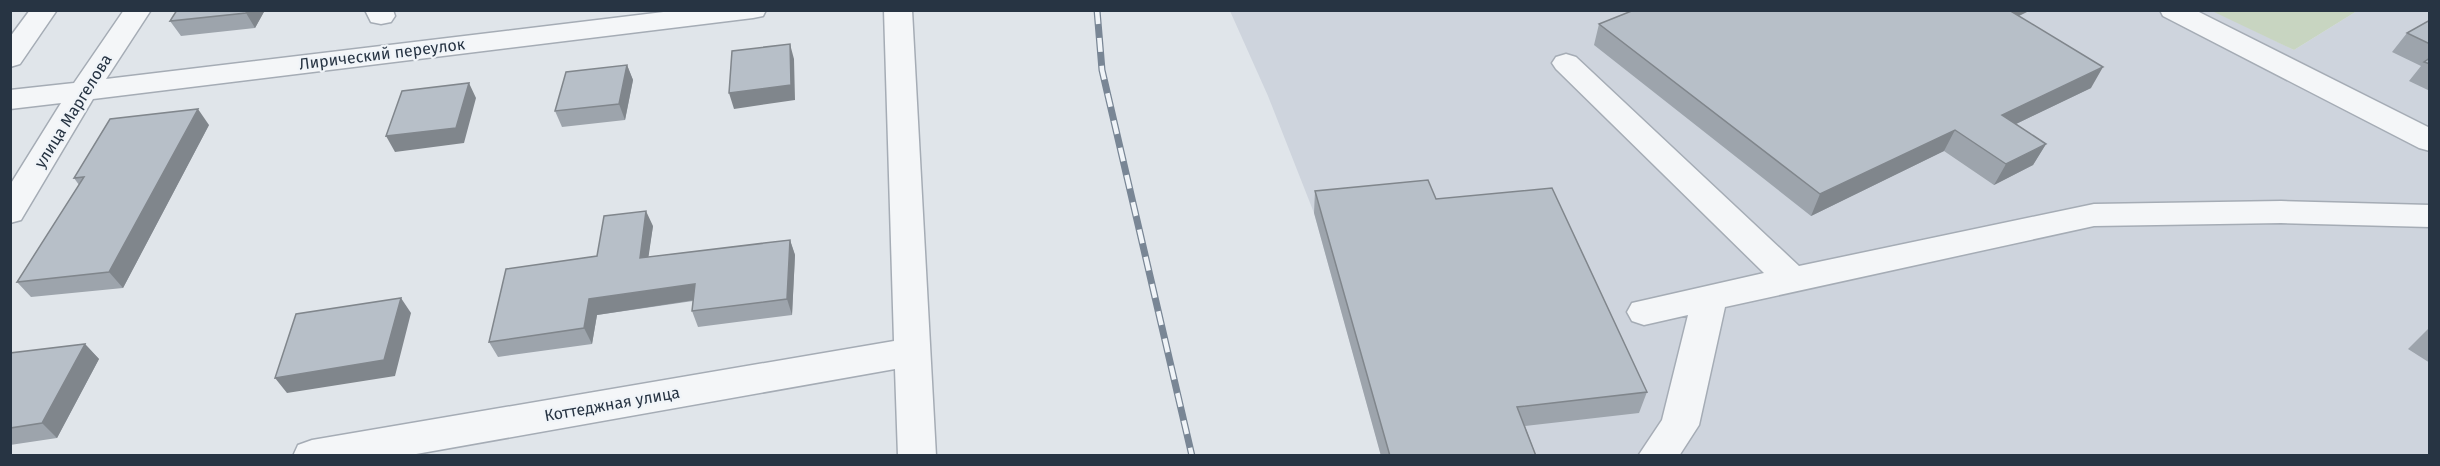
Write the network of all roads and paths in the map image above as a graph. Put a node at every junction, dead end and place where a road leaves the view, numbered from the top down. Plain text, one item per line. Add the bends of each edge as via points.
1 (44, 10) edge
2 (138, 10) edge
3 (753, 10) edge
4 (898, 10) edge
5 (2173, 10) edge
6 (588, 20) edge
7 (10, 58) edge
8 (1566, 63) dead end
9 (84, 90) junction
10 (10, 100) edge
11 (2430, 141) edge
12 (10, 212) edge
13 (2430, 216) edge
14 (1792, 280) junction
15 (1710, 298) junction
16 (1644, 312) dead end
17 (912, 352) junction
18 (312, 456) edge
19 (917, 456) edge
20 (1657, 456) edge

1 - 7 street
2 - 9 street, улица Маргелова
3 - 6 street, Лирический переулок
4 - 17 street
5 - 11 street
6 - 9 street, Лирический переулок
8 - 14 street
9 - 10 street, Лирический переулок
9 - 12 street, улица Маргелова
13 - 14 street via 2281,212 2094,214
14 - 15 street
15 - 16 street
15 - 20 street via 1680,425
17 - 18 street, Коттеджная улица
17 - 19 street

